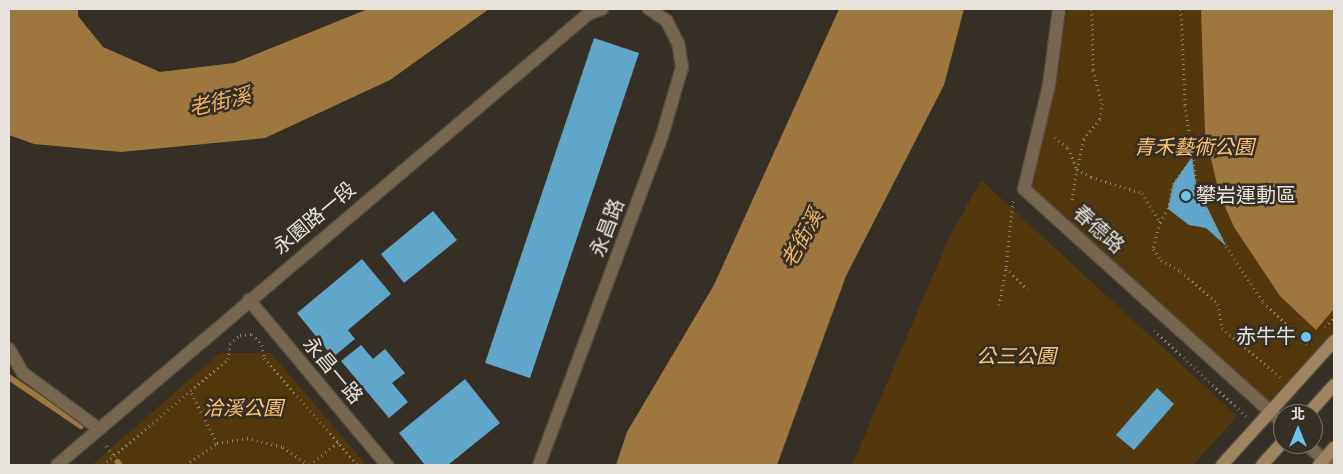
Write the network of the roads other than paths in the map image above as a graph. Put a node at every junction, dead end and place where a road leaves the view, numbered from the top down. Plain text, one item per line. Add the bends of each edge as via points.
1 (602, 9) edge
2 (649, 9) edge
3 (1059, 9) edge
4 (249, 300) junction
5 (1334, 341) edge
6 (9, 349) edge
7 (1334, 385) edge
8 (1317, 404) edge
9 (1270, 411) junction
10 (1273, 414) edge
11 (99, 429) junction
12 (1334, 448) edge
13 (1273, 453) edge
14 (1324, 463) edge
15 (57, 465) edge
16 (387, 465) edge
17 (539, 465) edge
18 (1222, 465) edge
19 (1262, 465) edge

1 - 4 street, 永園路一段 via 588,14
2 - 17 street, 永昌路 via 667,21 678,43 682,68 662,136
3 - 9 street, 春德路 via 1049,86 1024,188
4 - 11 street, 永園路一段
4 - 16 street, 永昌一路
5 - 9 street
6 - 11 street via 23,373
7 - 8 street
9 - 10 street, 春德路
9 - 18 street
11 - 15 street, 永園路一段
12 - 14 street
13 - 19 street

